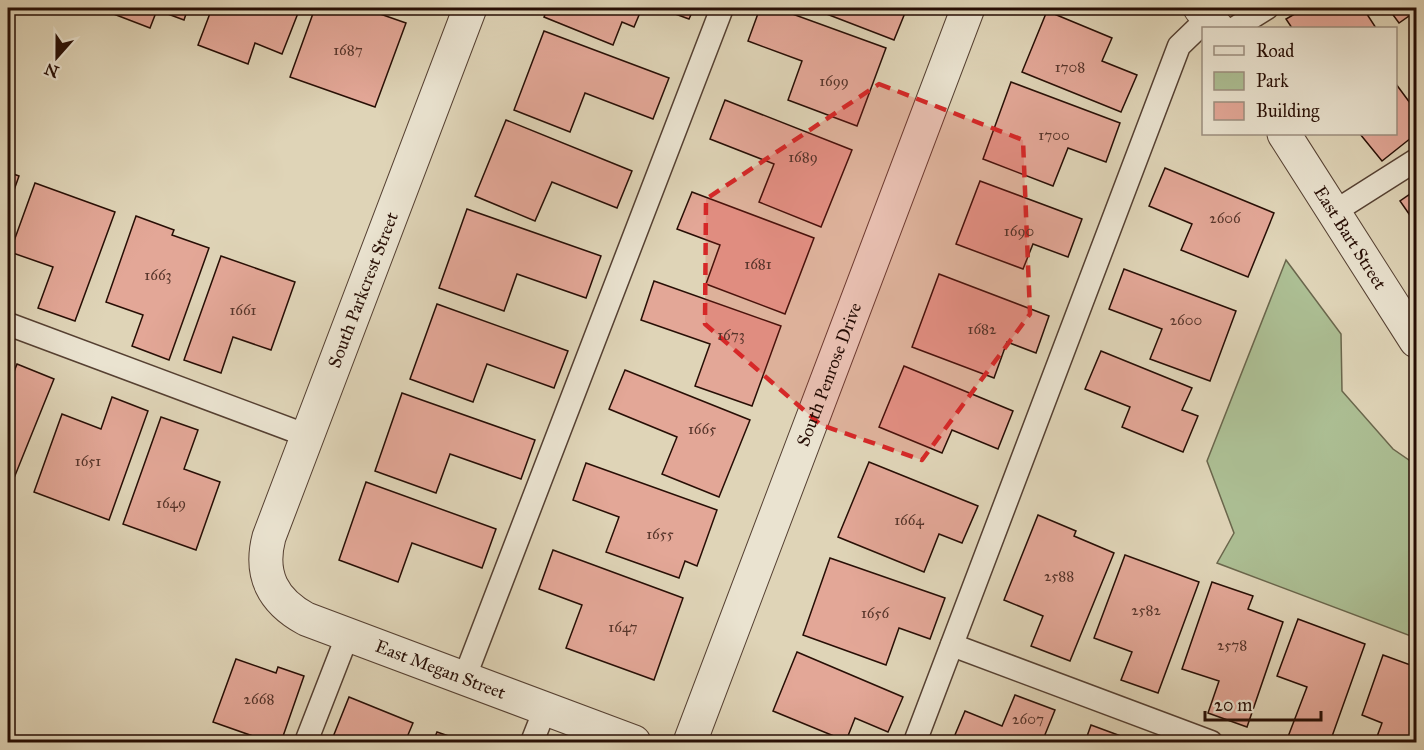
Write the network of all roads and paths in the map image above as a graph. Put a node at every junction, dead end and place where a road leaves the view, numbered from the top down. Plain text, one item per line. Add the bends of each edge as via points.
1 (470, 8) edge
2 (722, 8) edge
3 (968, 8) edge
4 (1267, 8) edge
5 (1215, 20) edge
6 (1202, 29) edge
7 (1285, 135) edge
8 (1416, 160) edge
9 (1334, 212) junction
10 (8, 324) edge
11 (1416, 341) edge
12 (308, 436) junction
13 (267, 574) joint
14 (348, 634) junction
15 (952, 645) junction
16 (465, 679) junction
17 (545, 709) junction
18 (306, 742) edge
19 (532, 742) edge
20 (634, 742) edge
21 (690, 742) edge
22 (915, 742) edge
23 (1211, 742) edge

1 - 12 street, South Parkcrest Street
2 - 16 lane
3 - 21 street, South Penrose Drive
4 - 5 lane
6 - 15 lane via 1179,46
7 - 9 street, East Bart Street
8 - 9 lane
9 - 11 street, East Bart Street
10 - 12 lane
12 - 13 street, South Parkcrest Street via 269,537
13 - 14 street, East Megan Street via 276,595 292,611
14 - 16 street, East Megan Street
14 - 18 lane
15 - 22 lane
15 - 23 lane
16 - 17 street, East Megan Street
17 - 19 lane
17 - 20 street, East Megan Street

